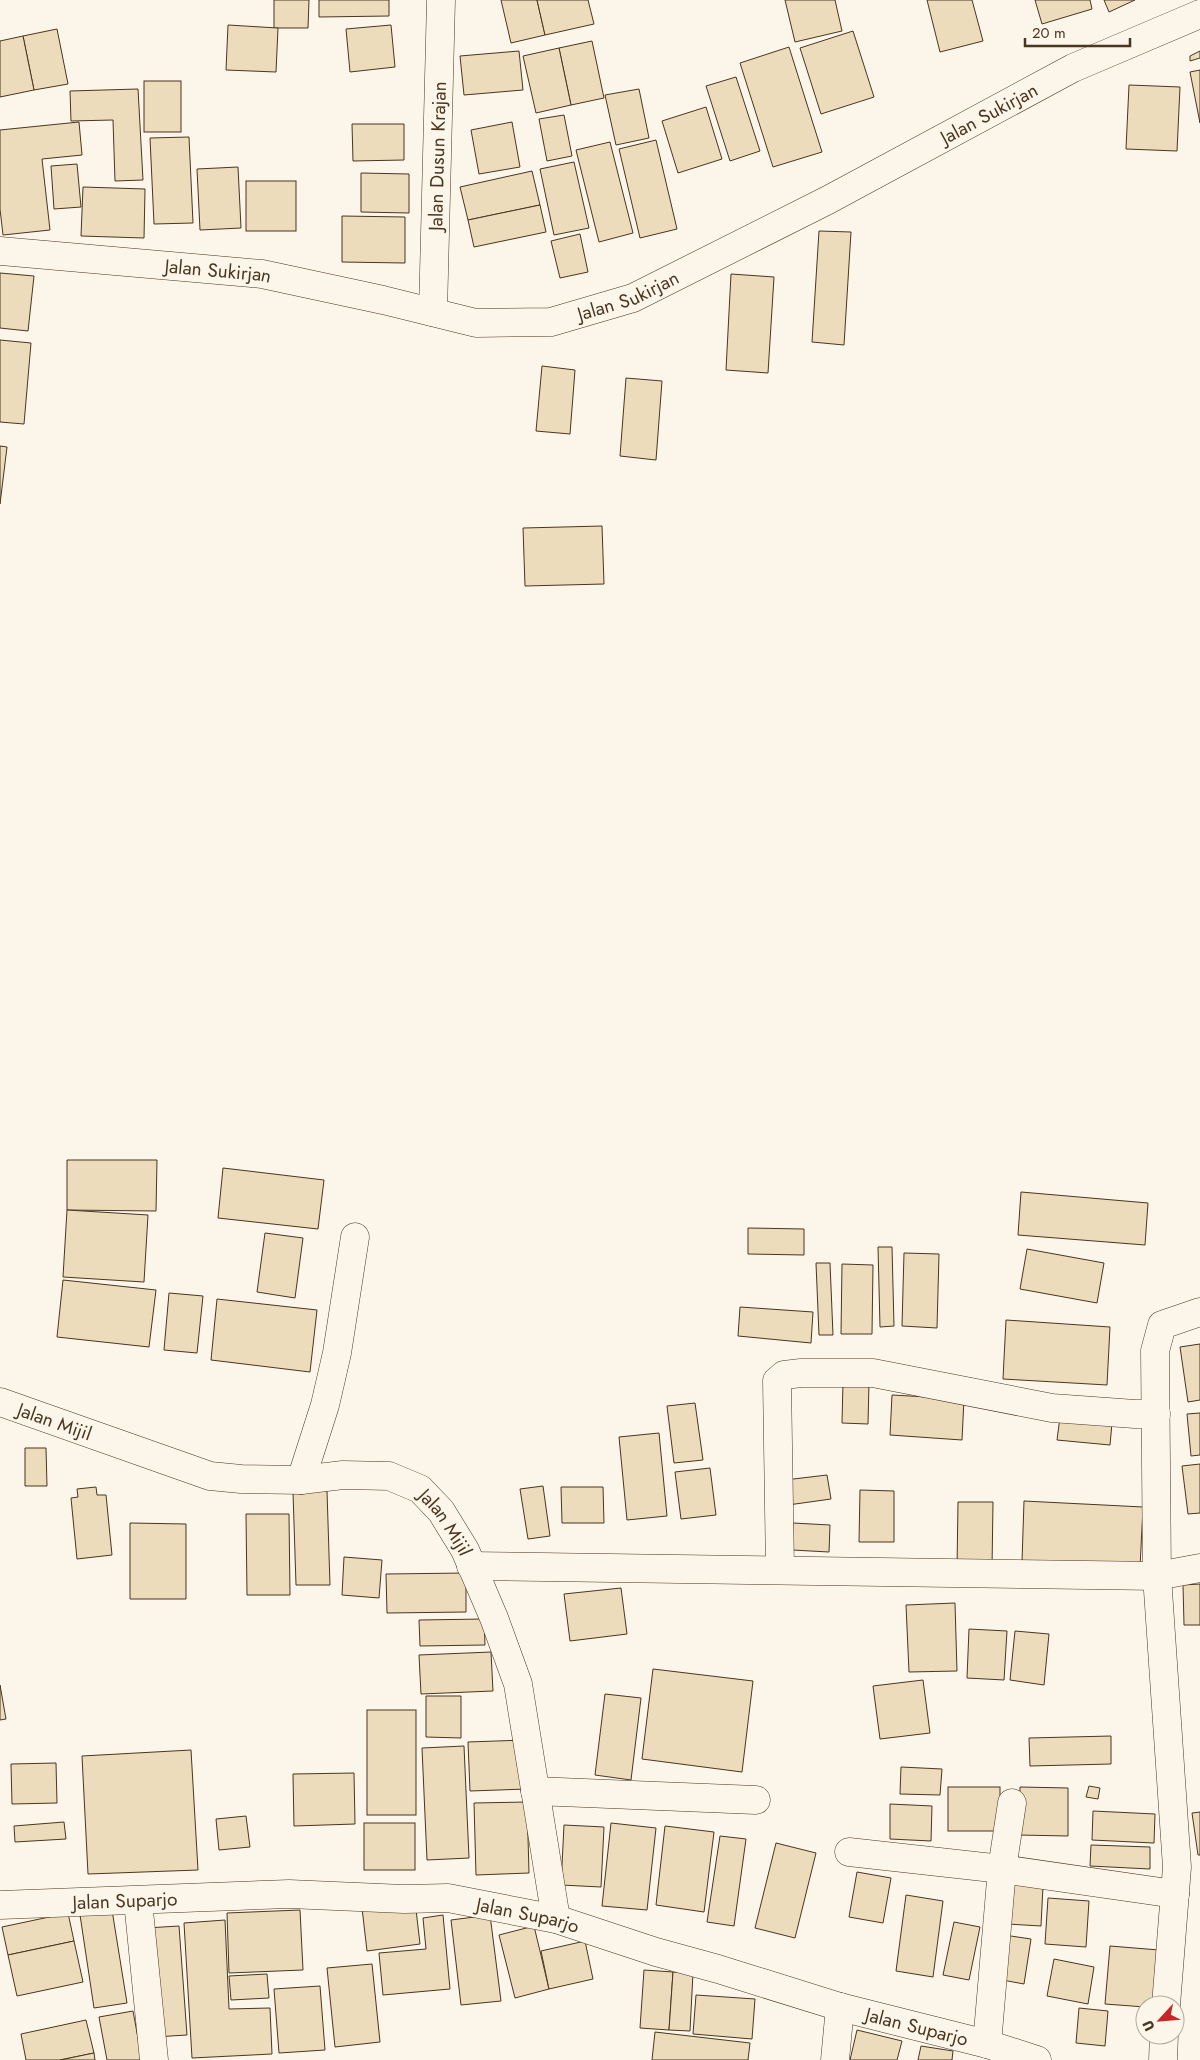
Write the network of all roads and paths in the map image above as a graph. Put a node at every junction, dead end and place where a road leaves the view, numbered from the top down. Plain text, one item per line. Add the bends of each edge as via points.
1 (441, 0) edge
2 (1200, 14) edge
3 (0, 251) edge
4 (433, 312) junction
5 (355, 1237) dead end
6 (1200, 1312) edge
7 (0, 1402) edge
8 (1156, 1414) junction
9 (301, 1480) junction
10 (471, 1566) junction
11 (1200, 1568) edge
12 (780, 1570) junction
13 (1157, 1576) junction
14 (535, 1791) junction
15 (756, 1800) dead end
16 (1012, 1802) dead end
17 (848, 1852) dead end
18 (1002, 1869) junction
19 (1174, 1894) junction
20 (138, 1901) junction
21 (0, 1905) edge
22 (556, 1919) junction
23 (1167, 1995) edge
24 (840, 2007) junction
25 (987, 2044) junction
26 (1163, 2045) edge
27 (154, 2060) edge
28 (835, 2060) edge
29 (1038, 2060) edge
30 (1162, 2060) edge

1 - 4 street, Jalan Dusun Krajan
2 - 4 street, Jalan Sukirjan via 1073,68 828,200 633,298 551,322 476,323
3 - 4 street, Jalan Sukirjan via 262,274
5 - 9 street via 338,1353
6 - 8 street via 1162,1325 1155,1351
7 - 9 street, Jalan Mijil via 210,1476
8 - 12 street via 1052,1408 873,1372 784,1375 777,1381
8 - 13 street
9 - 10 street, Jalan Mijil via 343,1475 388,1476 420,1489 441,1511
10 - 12 street
10 - 14 street, Jalan Mijil via 518,1684
11 - 13 street
12 - 13 street
13 - 19 street via 1177,1868
14 - 15 street
14 - 22 street, Jalan Mijil
16 - 18 street
17 - 18 street
18 - 19 street
18 - 25 street
19 - 23 street
20 - 21 street, Jalan Suparjo
20 - 22 street, Jalan Suparjo via 289,1894 448,1898
20 - 27 street
22 - 24 street, Jalan Suparjo
24 - 25 street, Jalan Suparjo
24 - 28 street
25 - 29 street, Jalan Suparjo
26 - 30 street

